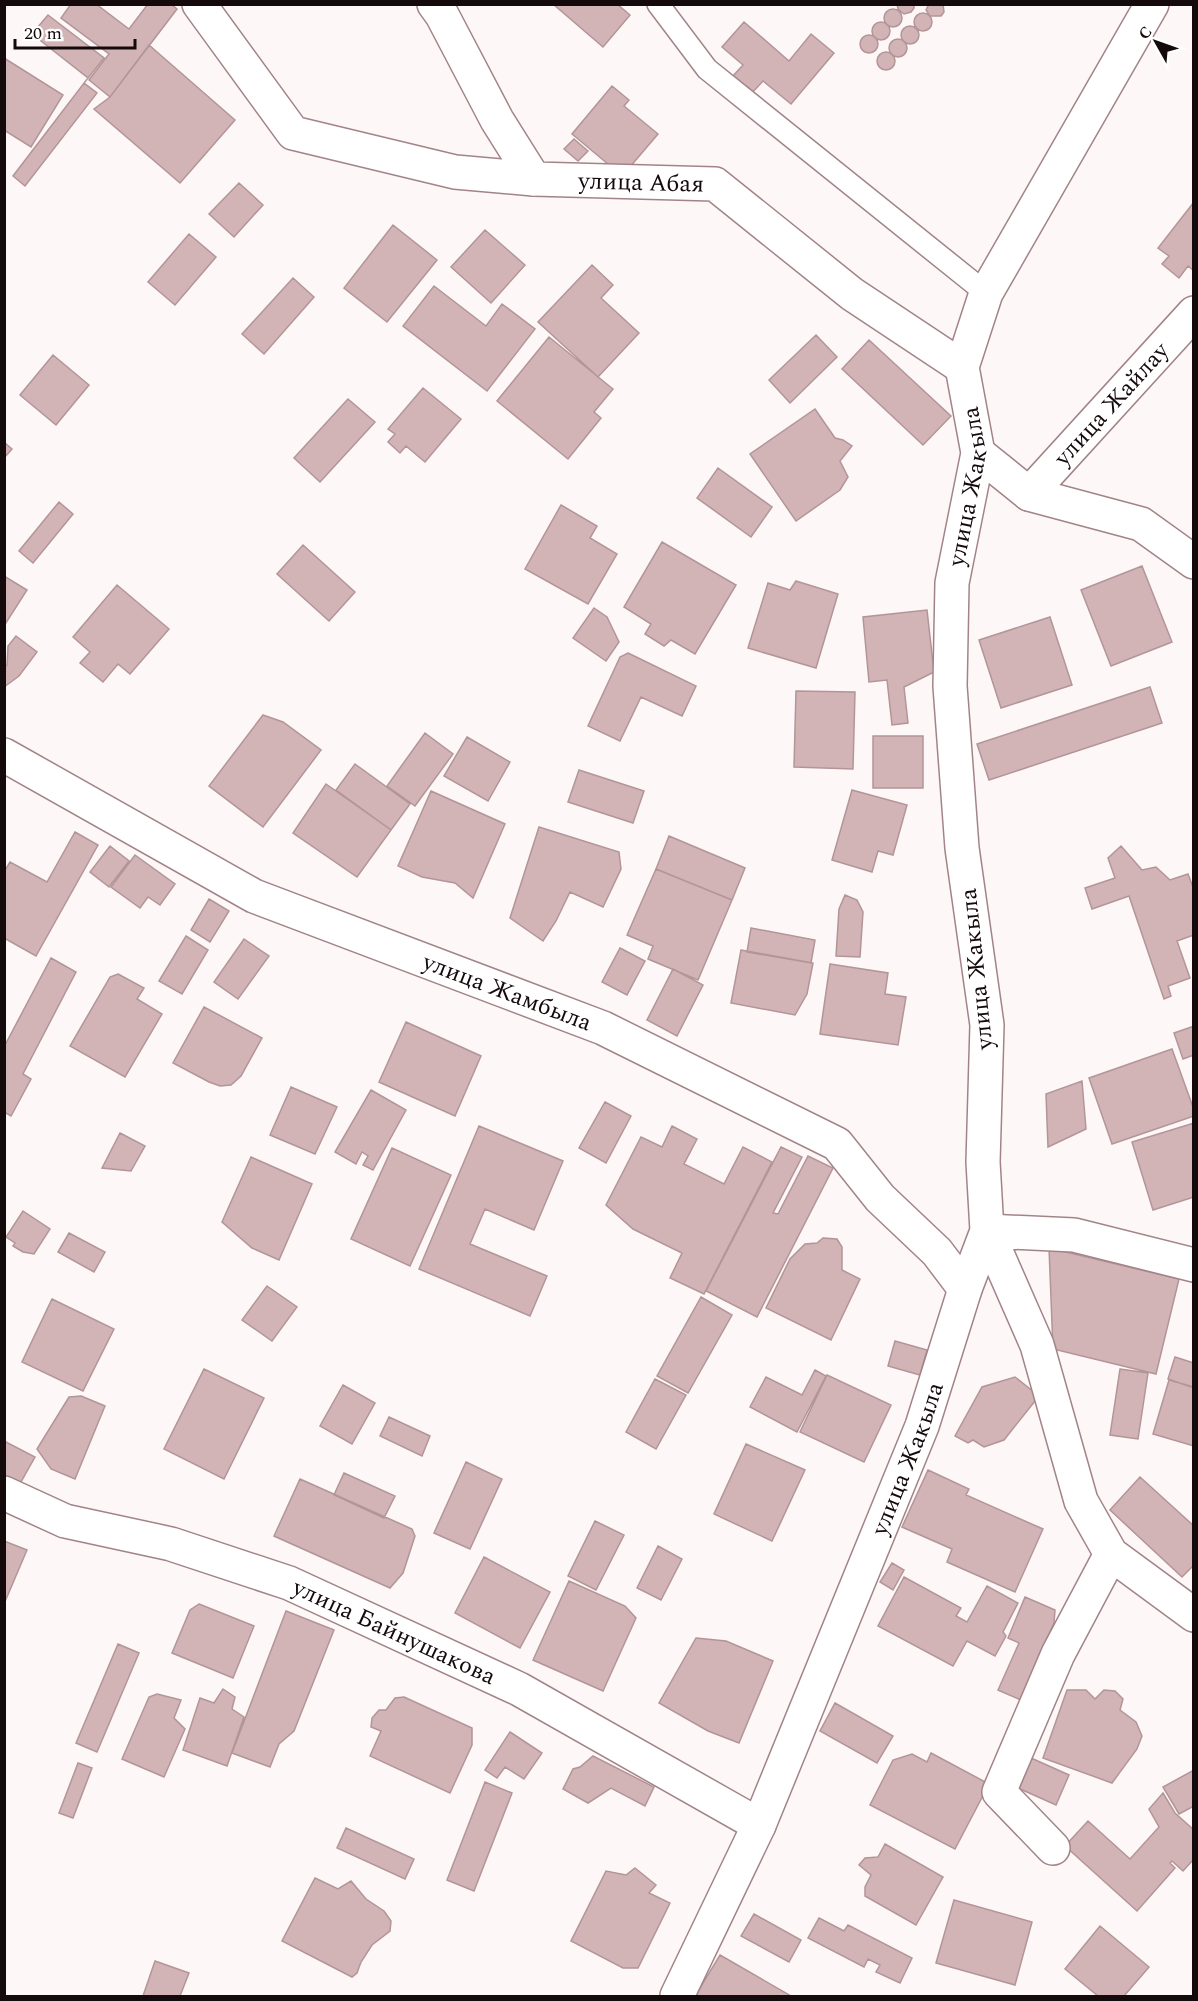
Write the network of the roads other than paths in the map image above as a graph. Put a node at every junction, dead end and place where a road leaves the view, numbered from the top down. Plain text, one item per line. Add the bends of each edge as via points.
1 (199, 4) edge
2 (434, 4) edge
3 (658, 4) edge
4 (1152, 4) edge
5 (534, 179) junction
6 (986, 293) junction
7 (1194, 313) edge
8 (962, 367) junction
9 (978, 453) junction
10 (1029, 494) junction
11 (1194, 562) edge
12 (4, 755) edge
13 (987, 1231) junction
14 (1194, 1265) edge
15 (966, 1289) junction
16 (4, 1493) edge
17 (1111, 1554) junction
18 (1194, 1615) edge
19 (759, 1825) junction
20 (1053, 1848) dead end
21 (677, 1996) edge

1 - 5 street, улица Абая via 293,133 455,172
2 - 5 street
3 - 6 lane via 707,69
4 - 6 street, улица Жакыла
5 - 8 street, улица Абая via 715,184 852,294
6 - 8 street, улица Жакыла
7 - 10 street, улица Жайлау
8 - 9 street, улица Жакыла
9 - 10 street
9 - 13 street, улица Жакыла via 952,583 950,686 962,848 987,1025 983,1162
10 - 11 street via 1141,524
12 - 15 street, улица Жамбыла via 254,896 603,1028 837,1144 880,1198 937,1252
13 - 14 street via 1074,1235
13 - 15 street, улица Жакыла
13 - 17 street via 1037,1345 1081,1502
15 - 19 street, улица Жакыла via 922,1426
16 - 19 street, улица Байнушакова via 66,1521 171,1544 289,1583 519,1689
17 - 18 street
17 - 20 street via 1058,1654 999,1792
19 - 21 street, улица Жакыла

